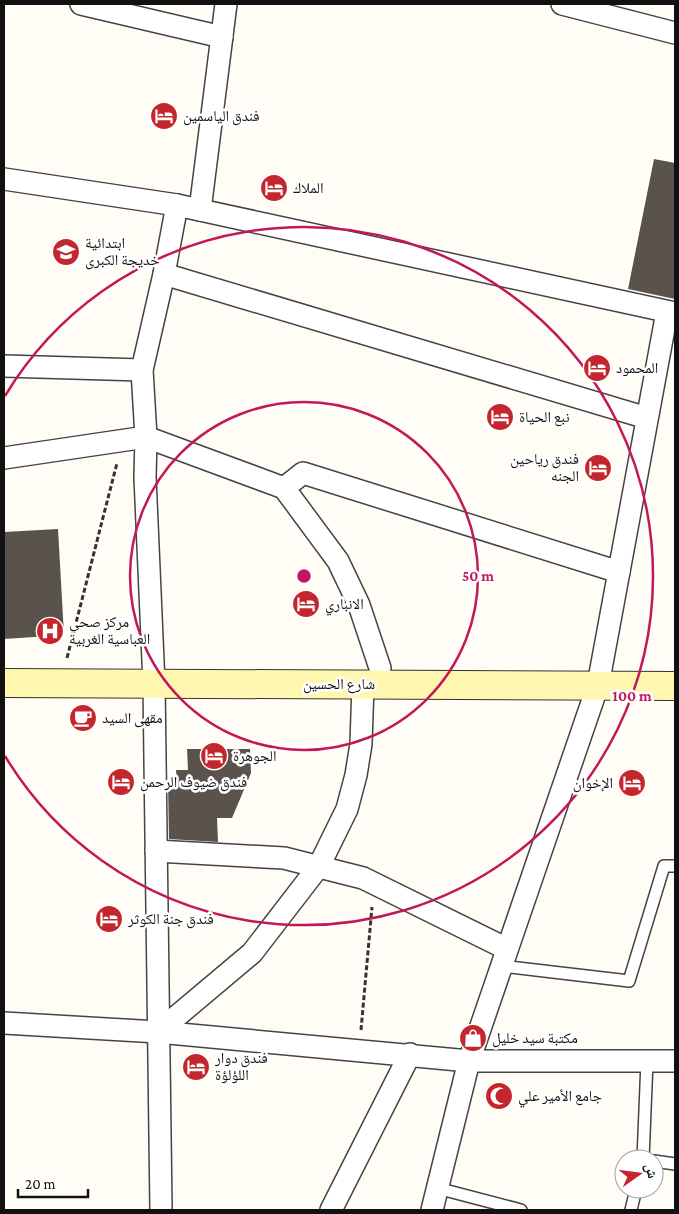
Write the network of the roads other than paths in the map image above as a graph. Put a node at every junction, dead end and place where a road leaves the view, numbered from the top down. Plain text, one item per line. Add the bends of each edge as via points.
1 (81, 4) edge
2 (226, 4) edge
3 (562, 4) edge
4 (675, 33) edge
5 (222, 37) junction
6 (4, 179) edge
7 (177, 205) junction
8 (200, 210) junction
9 (164, 274) junction
10 (671, 313) edge
11 (4, 366) edge
12 (142, 370) junction
13 (648, 418) junction
14 (146, 437) junction
15 (4, 458) edge
16 (284, 488) junction
17 (619, 572) junction
18 (372, 676) junction
19 (4, 683) edge
20 (154, 684) junction
21 (598, 685) junction
22 (675, 686) edge
23 (156, 851) junction
24 (319, 866) junction
25 (675, 866) edge
26 (504, 958) junction
27 (4, 1023) edge
28 (158, 1032) junction
29 (410, 1054) junction
30 (469, 1061) junction
31 (647, 1061) junction
32 (675, 1061) edge
33 (643, 1149) edge
34 (437, 1188) junction
35 (160, 1210) edge
36 (331, 1210) edge
37 (432, 1210) edge
38 (521, 1210) edge

1 - 5 street
2 - 5 street
3 - 4 street
5 - 8 street
6 - 7 street
7 - 8 street
7 - 9 street
8 - 10 street
9 - 12 street
9 - 13 street
10 - 13 street
11 - 12 street
12 - 14 street
13 - 17 street
14 - 15 street
14 - 16 street
14 - 20 street
16 - 17 street via 303,473
16 - 18 street via 338,561 359,605
17 - 21 street
18 - 20 main road, شارع الحسين
18 - 21 main road, شارع الحسين
18 - 24 street via 356,775 347,809
19 - 20 main road, شارع الحسين
20 - 23 street
21 - 22 main road, شارع الحسين
21 - 26 street
23 - 24 street via 284,858
23 - 28 street
24 - 26 street via 363,878
24 - 28 street via 252,953
25 - 26 lane via 664,866 630,981
26 - 30 street
27 - 28 street
28 - 29 street
28 - 35 street
29 - 30 street
29 - 36 street
30 - 31 street
30 - 34 street
31 - 32 street
31 - 33 lane
34 - 37 street
34 - 38 lane

